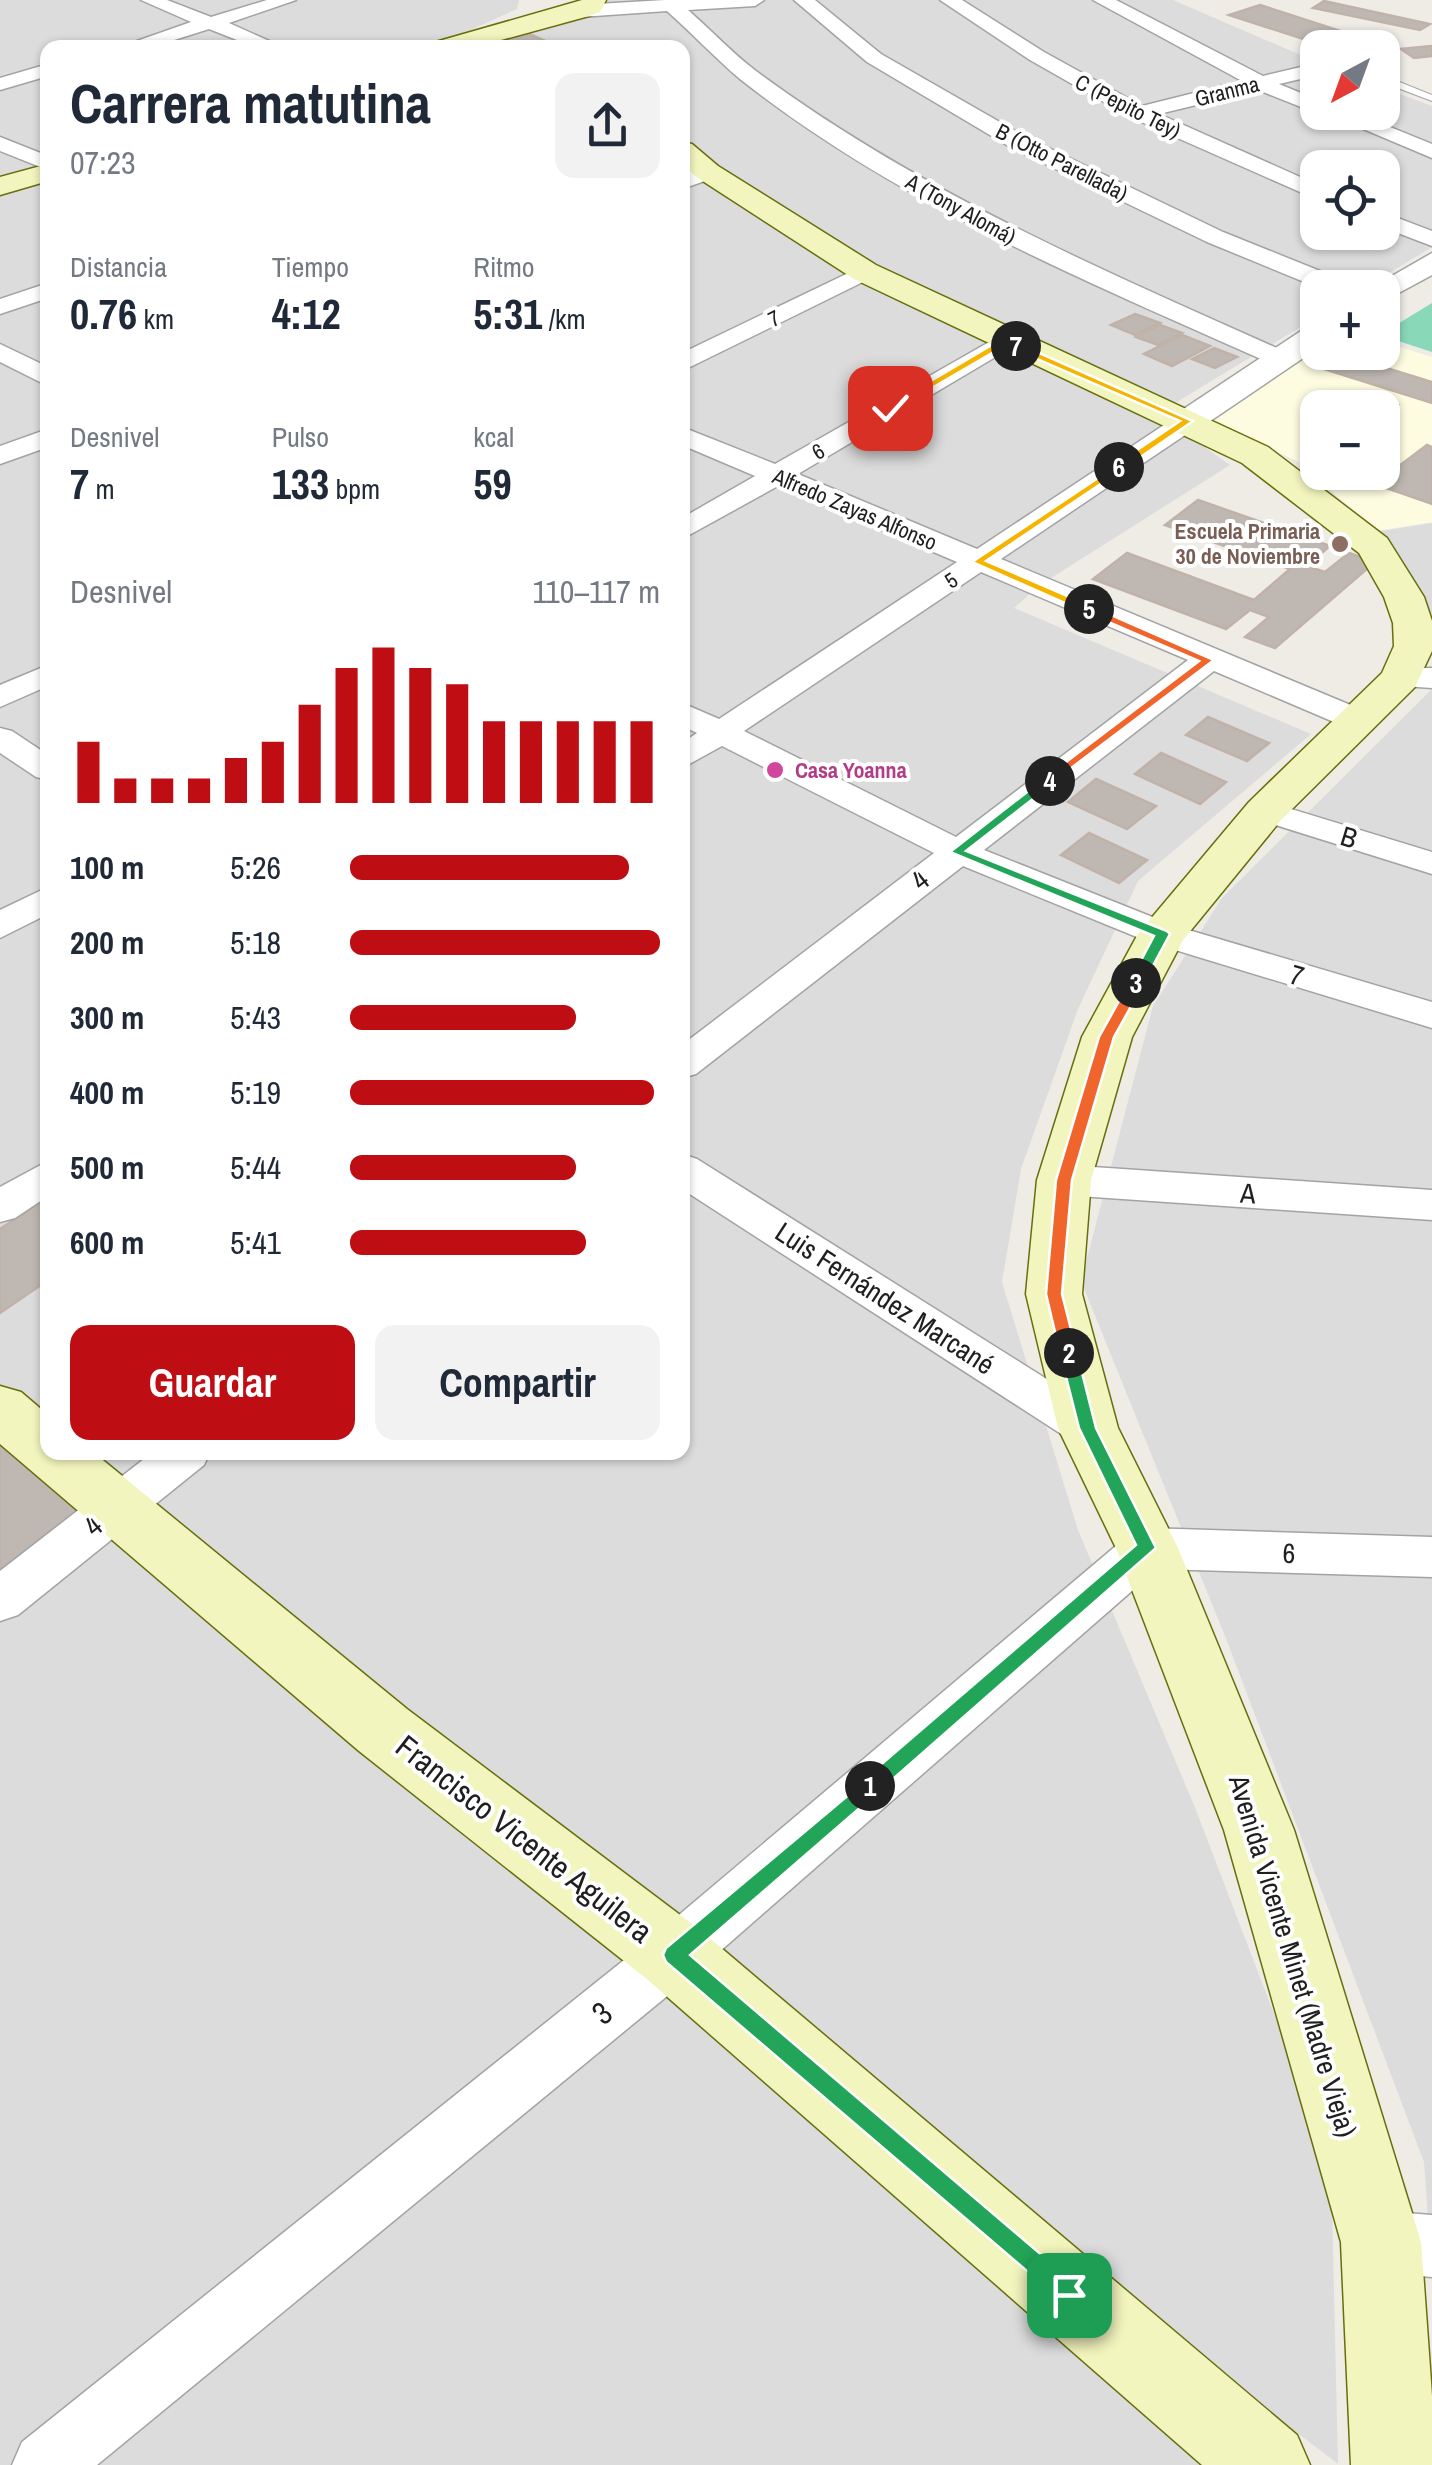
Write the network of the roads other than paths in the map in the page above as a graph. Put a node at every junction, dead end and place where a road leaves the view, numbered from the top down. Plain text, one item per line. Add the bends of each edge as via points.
1 (150, 0) edge
2 (287, 0) edge
3 (754, 0) edge
4 (804, 0) edge
5 (949, 0) edge
6 (1102, 0) edge
7 (587, 5) edge
8 (674, 7) junction
9 (535, 9) edge
10 (211, 23) junction
11 (554, 38) dead end
12 (153, 40) edge
13 (255, 40) edge
14 (466, 40) edge
15 (40, 72) edge
16 (1300, 73) edge
17 (1260, 83) junction
18 (0, 84) edge
19 (1400, 85) edge
20 (1432, 98) edge
21 (1300, 99) edge
22 (1137, 114) junction
23 (1378, 130) edge
24 (0, 143) edge
25 (1432, 152) edge
26 (40, 164) edge
27 (40, 171) edge
28 (695, 177) edge
29 (1300, 185) edge
30 (0, 186) edge
31 (1400, 226) edge
32 (1432, 238) edge
33 (1432, 262) edge
34 (1300, 271) edge
35 (865, 272) junction
36 (1400, 282) edge
37 (40, 293) edge
38 (0, 308) edge
39 (1005, 341) junction
40 (1300, 345) edge
41 (0, 352) edge
42 (1279, 358) junction
43 (690, 359) edge
44 (40, 374) edge
45 (1188, 421) junction
46 (690, 439) edge
47 (40, 440) edge
48 (0, 456) edge
49 (775, 476) junction
50 (690, 525) edge
51 (978, 562) junction
52 (1208, 660) junction
53 (1419, 661) edge
54 (40, 678) edge
55 (0, 697) edge
56 (690, 716) edge
57 (1360, 721) junction
58 (721, 732) junction
59 (0, 738) edge
60 (690, 753) edge
61 (40, 765) edge
62 (1265, 812) junction
63 (957, 852) junction
64 (1432, 863) edge
65 (40, 903) edge
66 (0, 926) edge
67 (1162, 934) junction
68 (1432, 1015) edge
69 (690, 1059) edge
70 (690, 1174) edge
71 (1064, 1180) junction
72 (40, 1181) edge
73 (0, 1207) edge
74 (1429, 1217) edge
75 (0, 1409) edge
76 (1088, 1428) junction
77 (40, 1443) edge
78 (60, 1460) edge
79 (177, 1460) edge
80 (116, 1508) junction
81 (1147, 1548) junction
82 (1432, 1558) edge
83 (0, 1600) edge
84 (674, 1955) junction
85 (1407, 2244) edge
86 (45, 2465) edge
87 (1267, 2465) edge
88 (1394, 2465) edge

1 - 10 street
2 - 10 street
3 - 8 street
4 - 34 street, B (Otto Parellada) via 874,58 1018,142
5 - 22 street, C (Pepito Tey) via 1035,58
6 - 17 street
7 - 8 street
7 - 9 main road
8 - 42 street, A (Tony Alomá) via 746,74 878,163 1036,250
9 - 11 main road
9 - 14 main road
10 - 12 street
10 - 13 street
15 - 18 street
16 - 17 street, Granma
17 - 21 street
17 - 22 street, Granma
19 - 20 lane
22 - 29 street, C (Pepito Tey)
23 - 25 street
24 - 26 street
27 - 30 main road
28 - 35 main road, Avenida Vicente Minet (Madre Vieja)
31 - 32 street
33 - 36 street
35 - 39 main road, Avenida Vicente Minet (Madre Vieja)
35 - 43 street, 7
37 - 38 street
39 - 45 main road, Avenida Vicente Minet (Madre Vieja)
39 - 49 street, 6
40 - 42 street, 5
41 - 44 street
42 - 45 street, 5
45 - 51 street, 5
45 - 53 main road, Avenida Vicente Minet (Madre Vieja) via 1256,455 1374,546 1404,597
46 - 49 street, Alfredo Zayas Alfonso
47 - 48 street
49 - 50 street, 6
49 - 51 street, Alfredo Zayas Alfonso
51 - 52 street, Alfredo Zayas Alfonso
51 - 58 street, 5
52 - 57 street, Alfredo Zayas Alfonso
52 - 63 street, 4
53 - 57 main road, Avenida Vicente Minet (Madre Vieja)
54 - 55 street
56 - 58 street, 7
57 - 62 main road, Avenida Vicente Minet (Madre Vieja)
58 - 60 street, 5
58 - 63 street, 7
59 - 61 street
62 - 64 street, B
62 - 67 main road, Avenida Vicente Minet (Madre Vieja)
63 - 67 street, 7
63 - 69 street, 4
65 - 66 street
67 - 68 street, 7
67 - 71 main road, Avenida Vicente Minet (Madre Vieja) via 1107,1037
70 - 76 street, Luis Fernández Marcané
71 - 74 street, A
71 - 76 main road, Avenida Vicente Minet (Madre Vieja) via 1054,1294
72 - 73 street
75 - 77 main road, Francisco Vicente Aguilera
76 - 81 main road, Avenida Vicente Minet (Madre Vieja)
78 - 80 main road, Francisco Vicente Aguilera
79 - 80 street, 4
80 - 83 street, 4
80 - 84 main road, Francisco Vicente Aguilera via 383,1730
81 - 82 street, 6
81 - 84 street, 3
81 - 85 main road, Avenida Vicente Minet (Madre Vieja) via 1259,1830
84 - 86 street, 3
84 - 87 main road, Francisco Vicente Aguilera
85 - 88 main road, Avenida Vicente Minet (Madre Vieja)

